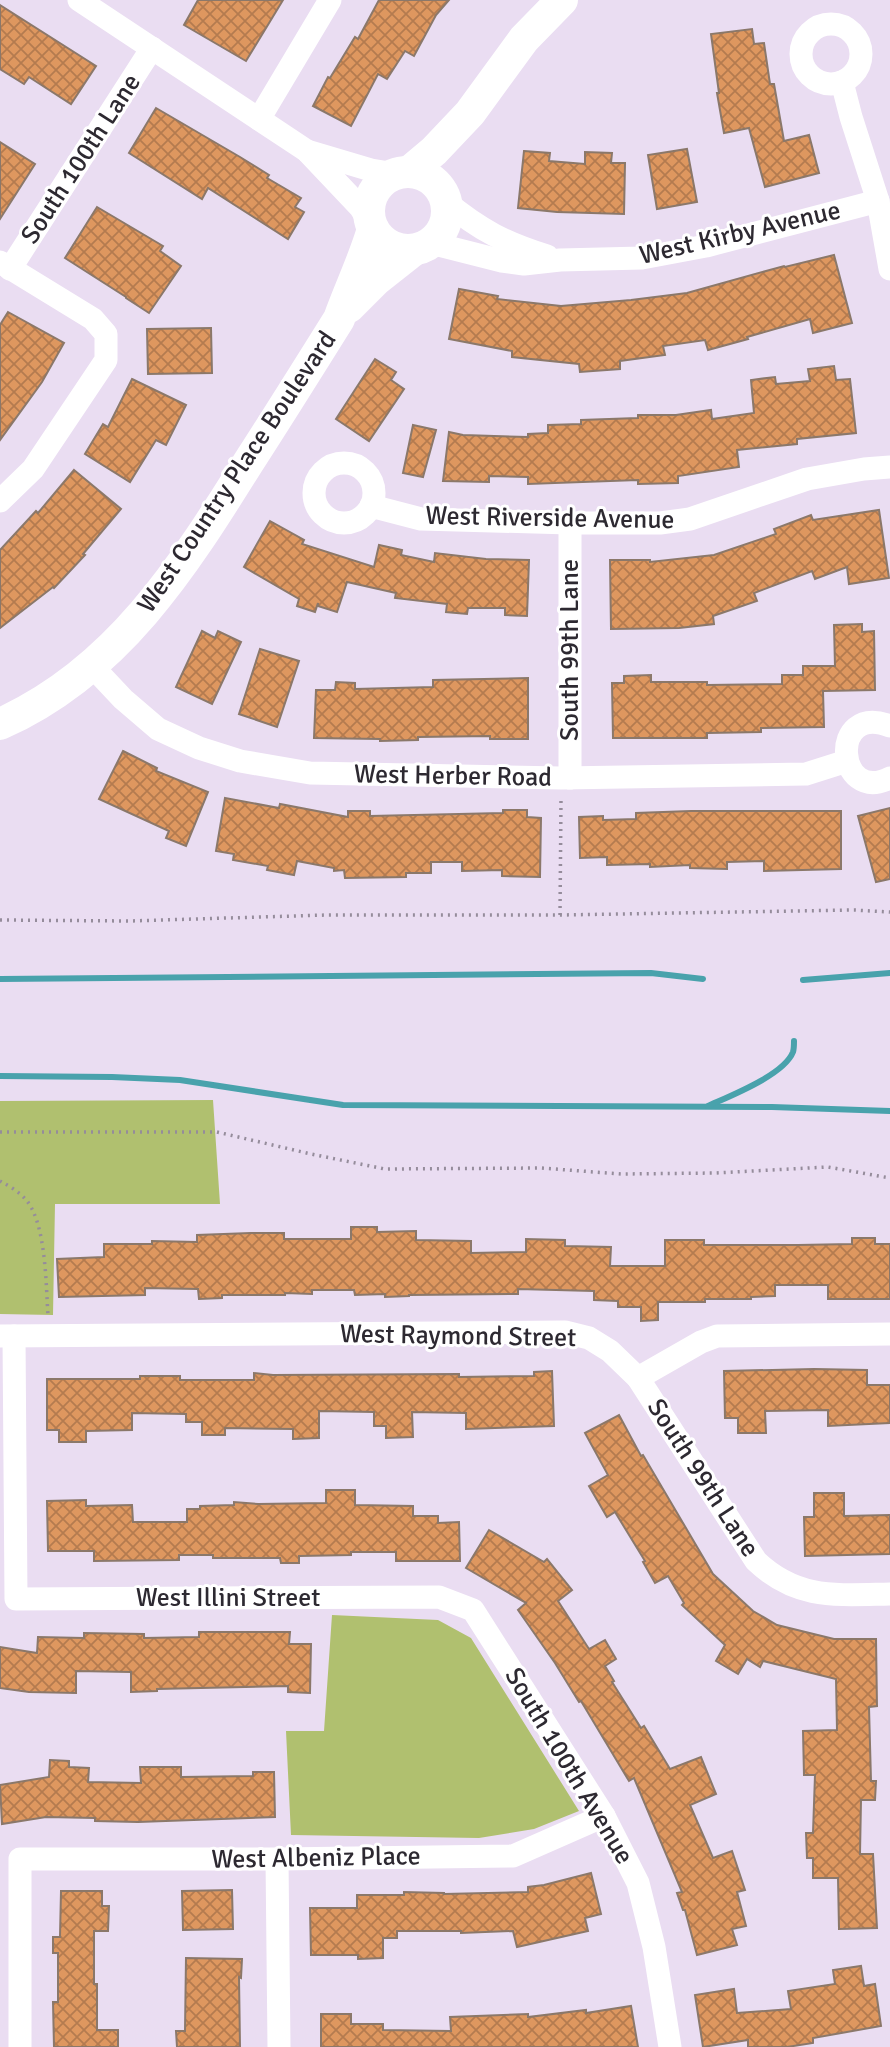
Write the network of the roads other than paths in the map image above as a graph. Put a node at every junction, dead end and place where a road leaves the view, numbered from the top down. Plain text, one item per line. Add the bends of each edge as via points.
1 (79, 0) edge
2 (330, 0) edge
3 (562, 0) edge
4 (152, 48) junction
5 (842, 82) dead end
6 (470, 113) junction
7 (259, 119) junction
8 (307, 151) junction
9 (402, 173) junction
10 (445, 201) junction
11 (878, 201) junction
12 (371, 226) junction
13 (423, 246) junction
14 (560, 260) junction
15 (5, 266) edge
16 (890, 269) edge
17 (339, 318) junction
18 (890, 467) edge
19 (0, 501) edge
20 (371, 506) dead end
21 (570, 523) junction
22 (91, 665) junction
23 (0, 724) edge
24 (890, 726) edge
25 (847, 761) junction
26 (566, 778) junction
27 (890, 778) edge
28 (890, 1334) edge
29 (7, 1336) edge
30 (638, 1378) junction
31 (890, 1594) edge
32 (439, 1597) joint
33 (604, 1816) junction
34 (277, 1859) junction
35 (20, 2047) edge
36 (279, 2047) edge
37 (670, 2047) edge

1 - 4 street
2 - 7 street
3 - 6 street, West Country Place Boulevard via 524,38
4 - 7 street
4 - 15 street, South 100th Lane
5 - 11 street
6 - 9 street, West Country Place Boulevard via 434,151
6 - 10 street, West Country Place Boulevard
7 - 8 street
8 - 9 street via 371,170
8 - 12 street via 360,207
9 - 10 street via 432,181
9 - 12 street, West Country Place Boulevard via 376,188 368,211
10 - 13 street, West Country Place Boulevard via 445,224 439,235
10 - 14 street, West Kirby Avenue via 502,241
11 - 14 street, West Kirby Avenue via 670,254
11 - 16 street
12 - 13 street via 390,246 402,250
12 - 17 street, West Country Place Boulevard via 361,267
13 - 14 street, West Kirby Avenue via 524,264
13 - 17 street, West Country Place Boulevard via 376,280
15 - 19 street via 93,319 106,334 106,360 33,469
17 - 22 street, West Country Place Boulevard via 165,588 130,630
18 - 21 street, West Riverside Avenue via 807,479 690,519
20 - 21 street, West Riverside Avenue via 421,519
21 - 26 street, South 99th Lane
22 - 23 street, West Country Place Boulevard via 54,694
22 - 26 street, West Herber Road via 158,729 240,761 310,773
24 - 25 street via 871,722 853,732 847,741
25 - 26 street, West Herber Road via 806,774
25 - 27 street via 851,770 866,780
28 - 30 street via 717,1336
29 - 30 street, West Raymond Street via 565,1332 589,1338 610,1351
29 - 32 street, West Illini Street via 16,1599
30 - 31 street, South 99th Lane via 755,1561 777,1579 810,1592
32 - 33 street, South 100th Avenue via 473,1609
33 - 34 street, West Albeniz Place via 513,1856
33 - 37 street, South 100th Avenue via 638,1883
34 - 35 street, West Albeniz Place via 20,1859
34 - 36 street

